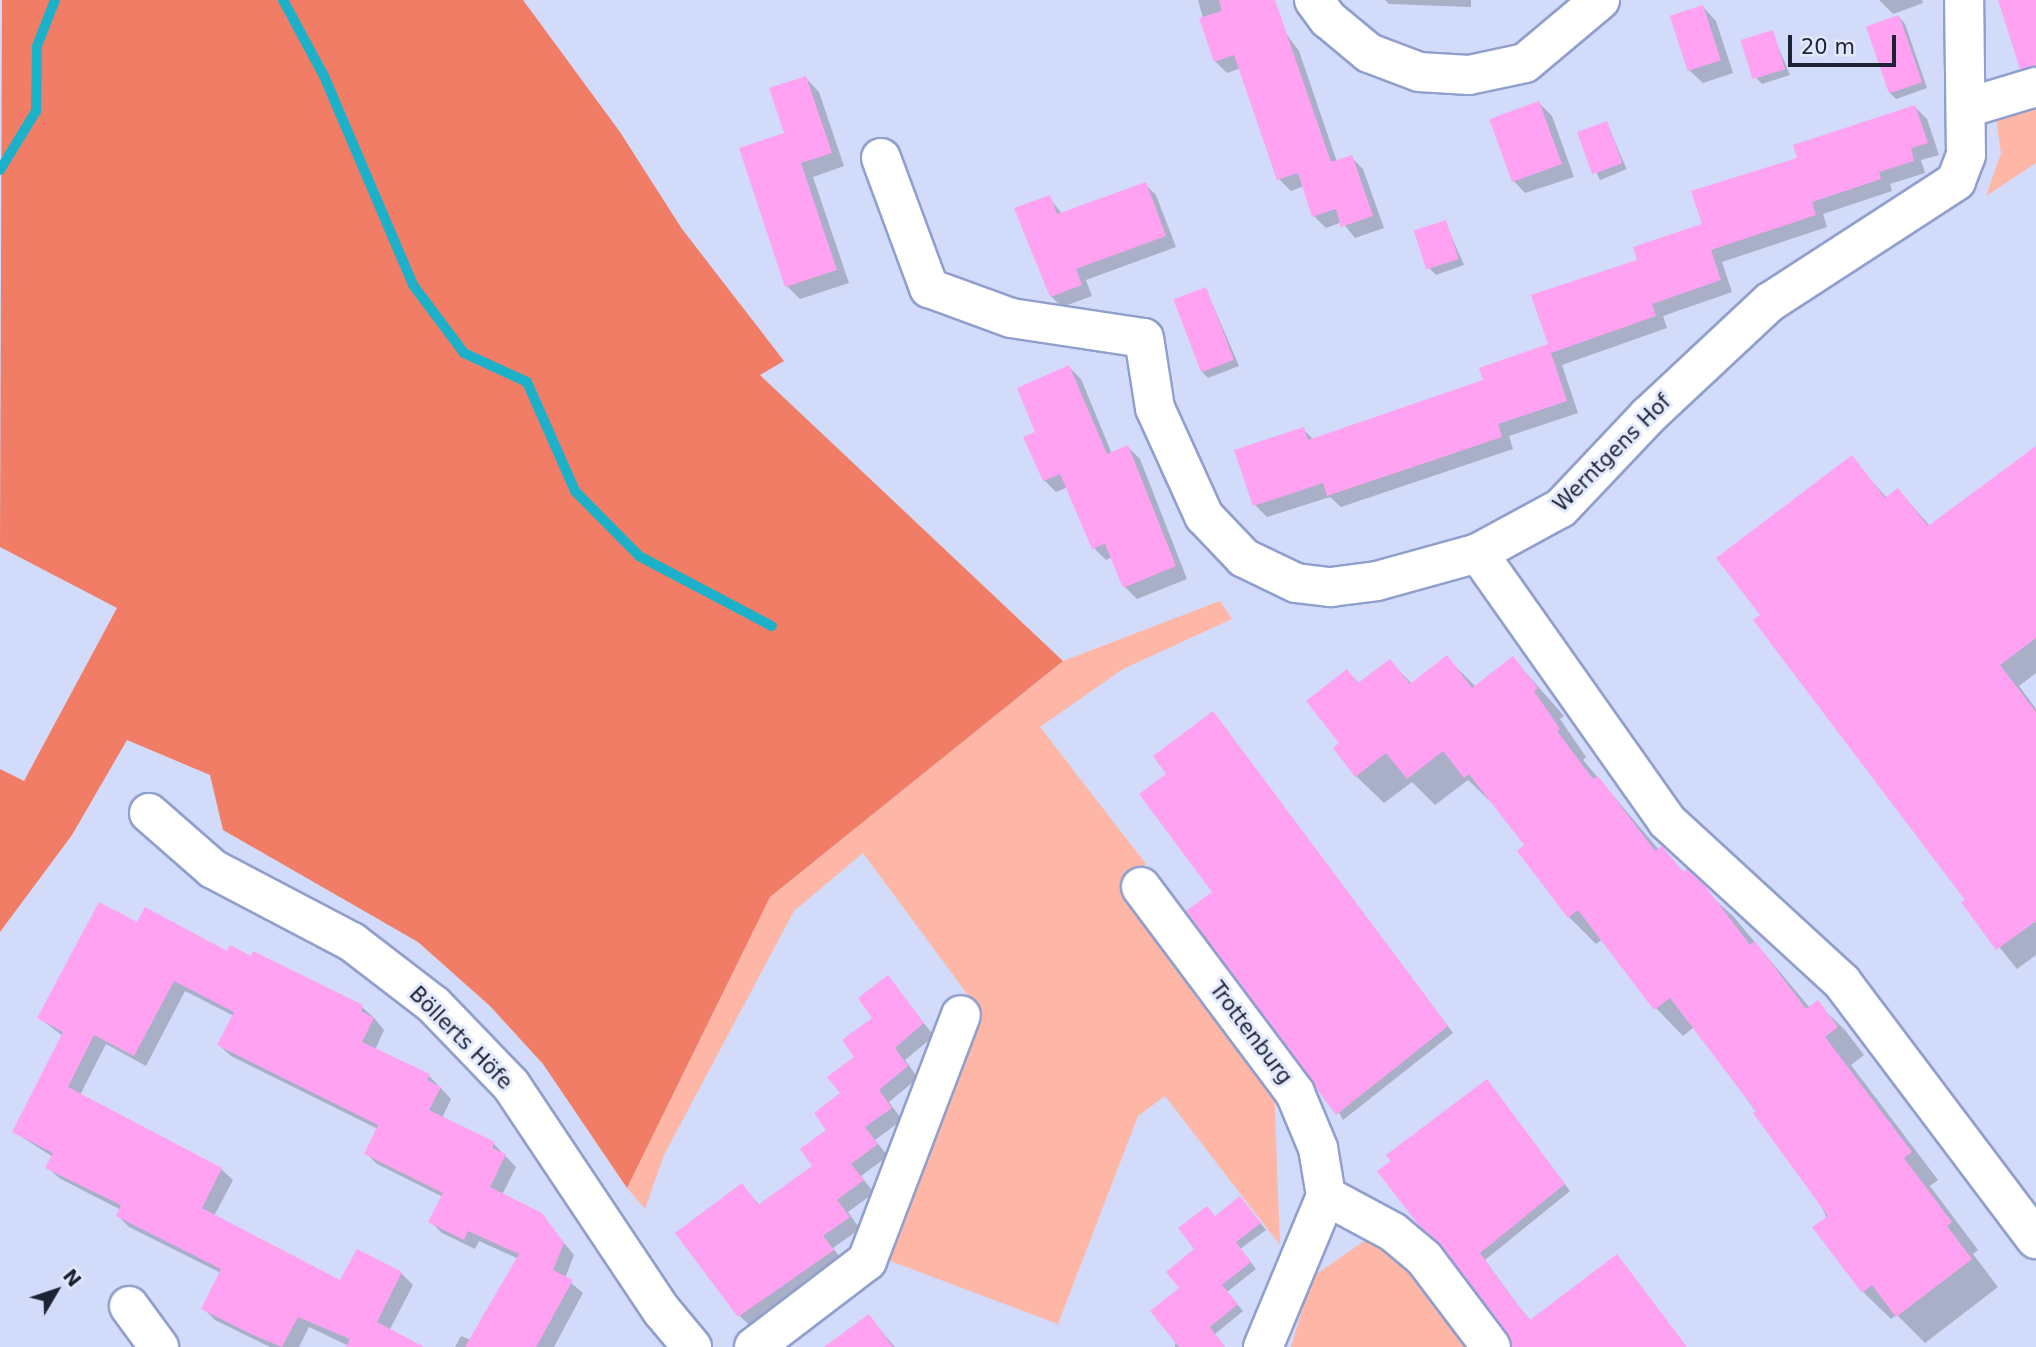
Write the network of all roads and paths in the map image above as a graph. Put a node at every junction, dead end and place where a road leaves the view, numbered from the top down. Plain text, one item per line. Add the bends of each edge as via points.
1 (1314, 0) edge
2 (1600, 0) edge
3 (1964, 0) edge
4 (2036, 87) edge
5 (1966, 108) junction
6 (881, 158) dead end
7 (1478, 553) junction
8 (149, 813) dead end
9 (1141, 887) dead end
10 (961, 1015) dead end
11 (1326, 1196) junction
12 (2036, 1239) edge
13 (129, 1306) dead end
14 (159, 1347) edge
15 (692, 1347) edge
16 (754, 1347) edge
17 (1263, 1347) edge
18 (1491, 1347) edge

1 - 2 street via 1328,19 1369,53 1419,72 1469,75 1525,63
3 - 5 street, Werntgens Hof
4 - 5 street
5 - 7 street, Werntgens Hof via 1966,155 1956,181 1770,302 1648,416 1561,508
6 - 7 street, Werntgens Hof via 929,288 1011,318 1144,338 1155,408 1204,516 1244,558 1296,583 1331,587 1377,581
7 - 12 street via 1667,821 1842,982
8 - 15 street, Böllerts Höfe via 213,869 352,943 434,1005 511,1085 662,1311
9 - 11 street, Trottenburg via 1295,1093 1318,1148
10 - 16 street via 867,1261
11 - 17 street
11 - 18 street via 1393,1232 1424,1258
13 - 14 street

